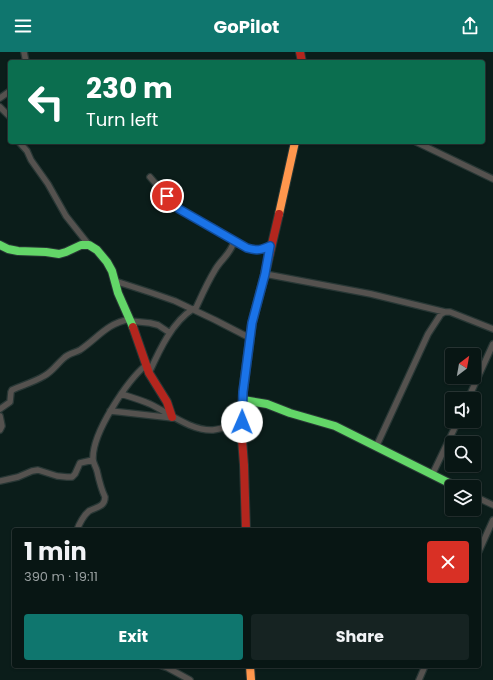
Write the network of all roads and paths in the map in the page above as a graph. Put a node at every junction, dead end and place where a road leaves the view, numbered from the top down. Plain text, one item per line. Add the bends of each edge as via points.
1 (0, 107) edge
2 (8, 115) edge
3 (21, 144) edge
4 (295, 144) edge
5 (420, 144) edge
6 (150, 177) dead end
7 (493, 179) edge
8 (234, 241) junction
9 (0, 245) edge
10 (89, 245) junction
11 (270, 246) junction
12 (265, 274) junction
13 (114, 281) junction
14 (194, 310) junction
15 (445, 312) junction
16 (130, 320) junction
17 (493, 329) edge
18 (170, 333) junction
19 (250, 338) junction
20 (493, 344) edge
21 (146, 364) junction
22 (149, 373) junction
23 (471, 392) edge
24 (121, 394) junction
25 (243, 400) junction
26 (0, 409) edge
27 (110, 411) junction
28 (0, 416) edge
29 (174, 417) junction
30 (242, 422) junction
31 (455, 428) edge
32 (0, 430) edge
33 (376, 447) junction
34 (93, 460) junction
35 (432, 475) junction
36 (0, 481) edge
37 (445, 481) edge
38 (481, 500) edge
39 (493, 506) edge
40 (493, 520) edge
41 (78, 528) edge
42 (246, 528) edge
43 (481, 547) edge
44 (166, 668) edge
45 (250, 668) edge
46 (424, 668) edge
47 (190, 680) edge
48 (251, 680) edge
49 (419, 680) edge

1 - 2 street
3 - 10 street via 66,216
4 - 11 street
5 - 7 street
6 - 8 street via 174,205
8 - 11 street via 254,250
8 - 14 street via 233,248 219,264
9 - 10 street via 18,251 58,254 78,246
10 - 13 street via 104,258 112,271
11 - 12 street
12 - 15 street
12 - 19 street
13 - 14 street via 152,292
13 - 16 street
14 - 18 street via 184,316
14 - 19 street
15 - 17 street
15 - 33 street via 428,334
16 - 18 street via 150,322
16 - 21 street
16 - 26 street via 113,324 81,349 66,356 49,373 12,390 10,402
18 - 22 street
19 - 25 street
20 - 23 street
21 - 22 street
21 - 24 street
22 - 29 street
24 - 27 street
24 - 29 street via 150,404
25 - 30 street
25 - 33 street via 267,404 327,423
27 - 29 street
27 - 34 street via 100,432
28 - 32 street
29 - 30 street via 207,430 225,428
30 - 42 street
31 - 35 street
33 - 35 street
34 - 36 street via 80,463 72,477 57,476 38,470
34 - 41 street via 105,501 86,514
35 - 37 street
38 - 39 street
40 - 43 street
44 - 47 street
45 - 48 street
46 - 49 street

